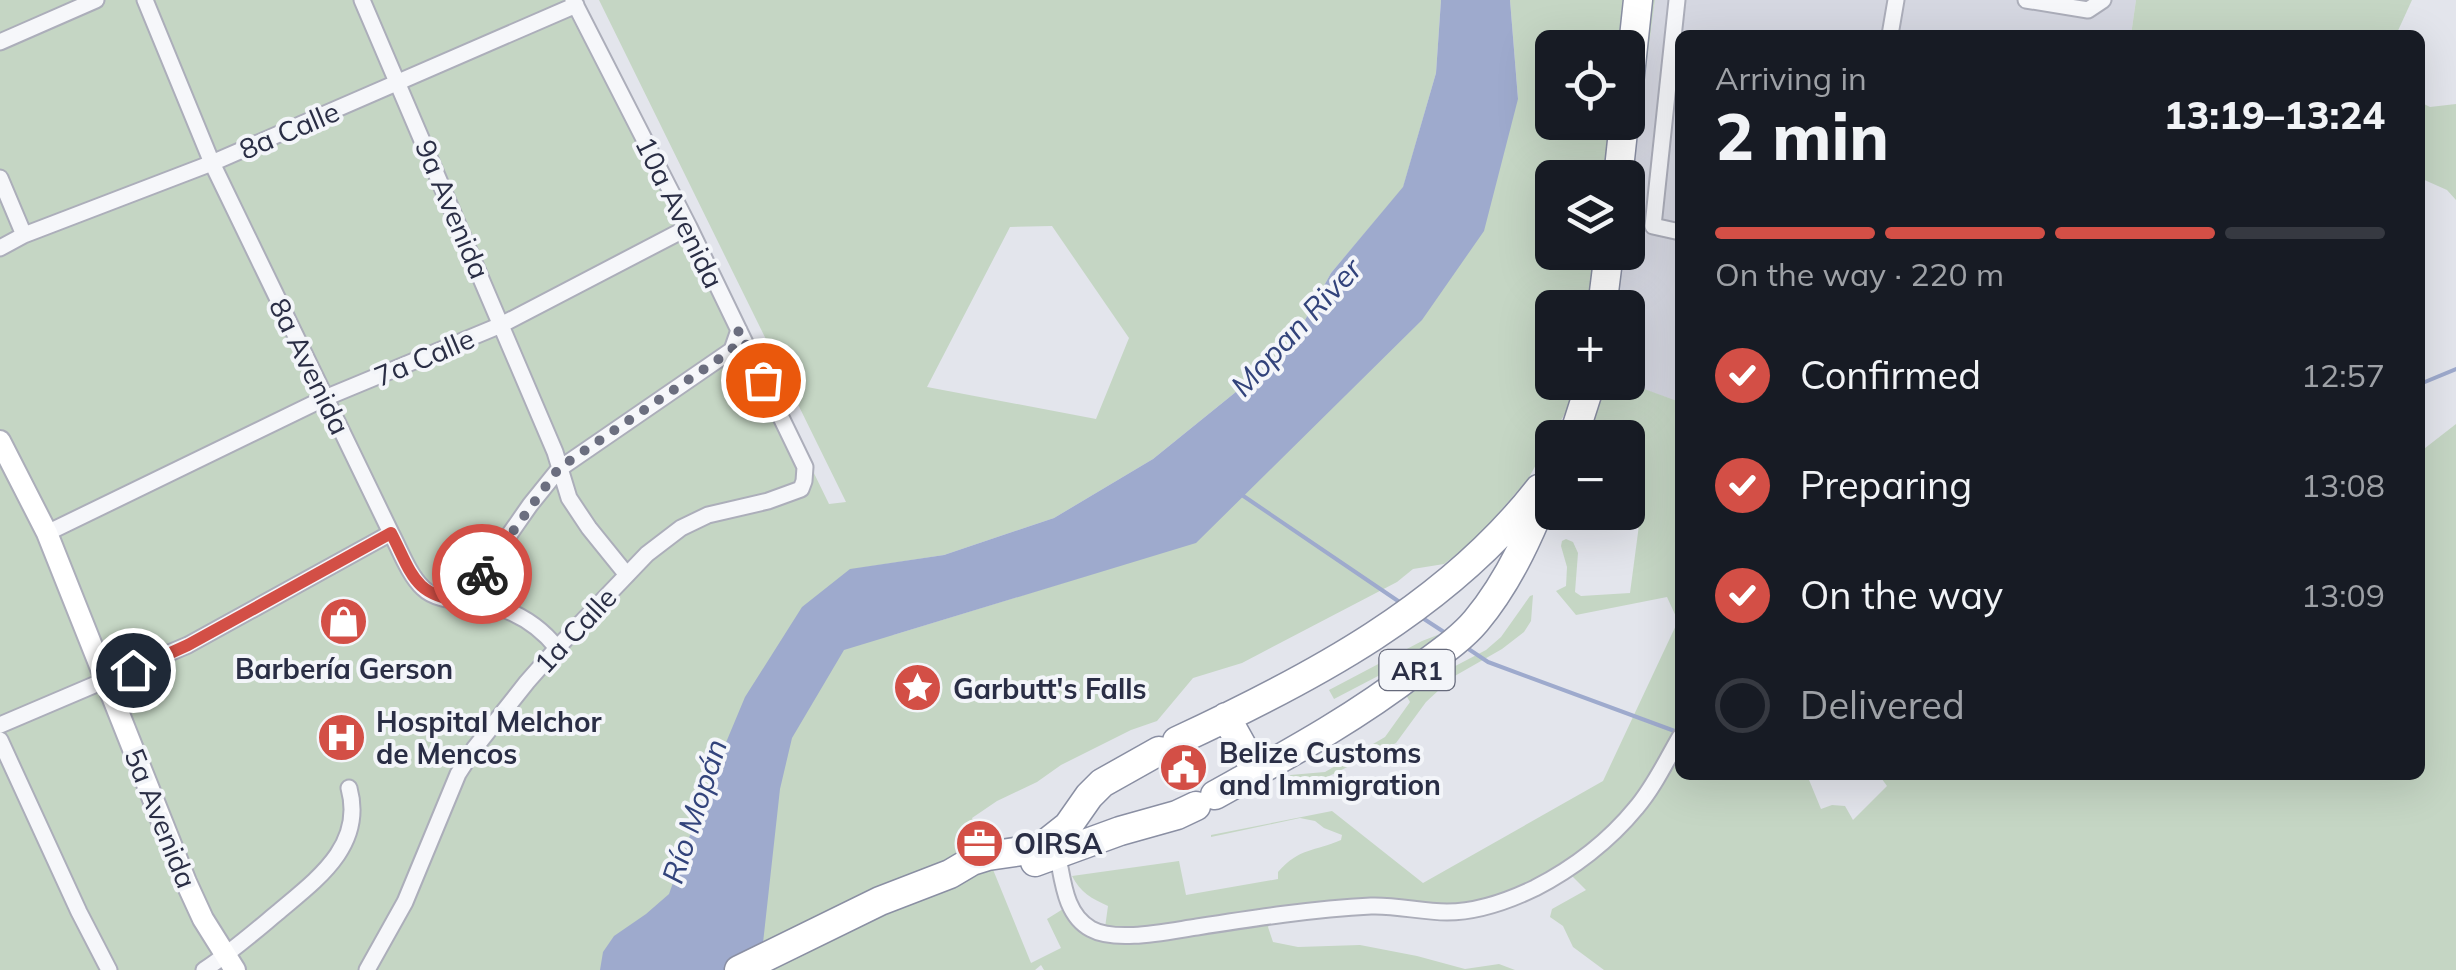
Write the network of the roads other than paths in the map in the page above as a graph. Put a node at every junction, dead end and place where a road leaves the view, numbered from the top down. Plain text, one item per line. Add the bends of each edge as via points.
1 (96, 0) edge
2 (146, 0) edge
3 (362, 0) edge
4 (1638, 0) edge
5 (1677, 0) edge
6 (1896, 0) edge
7 (2026, 0) edge
8 (2103, 0) edge
9 (574, 2) edge
10 (1635, 30) edge
11 (1891, 30) edge
12 (0, 42) edge
13 (400, 83) junction
14 (212, 164) junction
15 (0, 178) edge
16 (689, 227) junction
17 (1675, 231) edge
18 (24, 235) junction
19 (0, 248) edge
20 (501, 325) junction
21 (739, 330) junction
22 (325, 398) junction
23 (0, 441) edge
24 (559, 468) junction
25 (804, 480) joint
26 (1535, 495) edge
27 (1535, 516) edge
28 (48, 533) junction
29 (391, 533) junction
30 (627, 574) junction
31 (463, 601) junction
32 (557, 648) junction
33 (105, 682) junction
34 (1226, 717) junction
35 (0, 725) edge
36 (0, 740) edge
37 (1675, 745) edge
38 (1257, 773) junction
39 (349, 788) dead end
40 (1055, 846) junction
41 (230, 963) edge
42 (109, 970) edge
43 (204, 970) edge
44 (367, 970) edge
45 (740, 970) edge

1 - 12 street
2 - 14 street, 8a Avenida
3 - 13 street, 9a Avenida
4 - 10 highway
5 - 17 street via 1653,226
6 - 11 street
7 - 8 street via 2088,10
9 - 13 street, 8a Calle
9 - 16 street, 10a Avenida
13 - 14 street, 8a Calle
13 - 20 street, 9a Avenida
14 - 18 street, 8a Calle
14 - 22 street, 8a Avenida
15 - 18 street
16 - 20 street, 7a Calle
16 - 21 street, 10a Avenida
18 - 19 street, 8a Calle
20 - 22 street, 7a Calle
20 - 24 street, 9a Avenida
21 - 24 street via 732,350
21 - 25 street, 10a Avenida via 805,467
22 - 28 street, 7a Calle
22 - 29 street, 8a Avenida
23 - 28 street, 5a Avenida
24 - 30 street, 9a Avenida via 578,514
24 - 31 street
25 - 30 street, 1a Calle via 801,489 694,520
26 - 34 highway, AR1 via 1486,549 1419,606
27 - 38 highway, AR1 via 1516,561 1475,622 1377,701
28 - 33 street, 5a Avenida
29 - 31 street, 8a Avenida via 425,592
29 - 33 street via 188,645
30 - 32 street, 1a Calle
31 - 32 street, 8a Avenida via 525,619
32 - 44 street, 1a Calle via 458,774 405,902
33 - 35 street
33 - 41 street, 5a Avenida via 186,882
34 - 38 highway
34 - 40 highway, AR1 via 1102,784
36 - 42 street
37 - 40 street via 1608,839 1534,889 1466,911 1350,907 1106,934 1075,916
38 - 40 highway, AR1 via 1177,816
39 - 41 street via 349,834 331,865
40 - 45 highway, AR1 via 972,861
41 - 43 street

